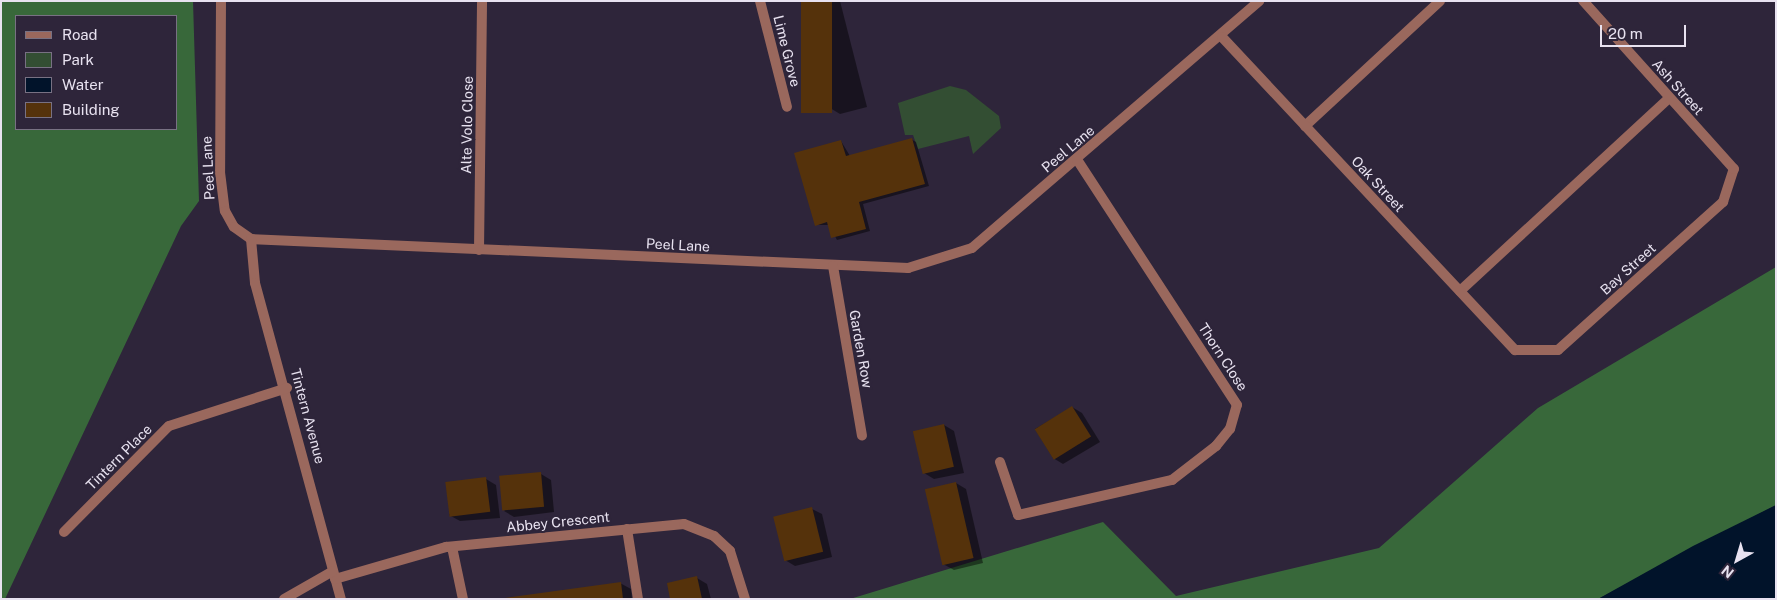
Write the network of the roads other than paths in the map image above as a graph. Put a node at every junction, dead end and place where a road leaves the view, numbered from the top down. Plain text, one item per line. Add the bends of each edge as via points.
1 (221, 1) edge
2 (482, 1) edge
3 (760, 1) edge
4 (1259, 1) edge
5 (1440, 1) edge
6 (1583, 1) edge
7 (1222, 37) junction
8 (1669, 98) junction
9 (787, 108) dead end
10 (1305, 126) junction
11 (1077, 160) junction
12 (1734, 169) joint
13 (251, 239) junction
14 (479, 250) junction
15 (833, 266) junction
16 (1460, 291) junction
17 (1515, 350) joint
18 (288, 388) junction
19 (862, 436) dead end
20 (1000, 462) dead end
21 (627, 529) junction
22 (64, 532) dead end
23 (452, 547) junction
24 (334, 575) junction
25 (284, 599) edge
26 (341, 599) edge
27 (464, 599) edge
28 (638, 599) edge
29 (745, 599) edge

1 - 13 street, Peel Lane via 220,172 225,211 234,227
2 - 14 street, Alte Volo Close
3 - 9 street, Lime Grove
4 - 7 street, Peel Lane
5 - 10 street
6 - 8 street, Ash Street
7 - 10 street, Oak Street
7 - 11 street, Peel Lane
8 - 12 street, Ash Street
8 - 16 street
10 - 16 street, Oak Street
11 - 15 street, Peel Lane via 972,248 908,268
11 - 20 street, Thorn Close via 1237,405 1230,429 1216,446 1172,480 1018,515
12 - 17 street, Bay Street via 1723,202 1558,350
13 - 14 street, Peel Lane
13 - 18 street, Tintern Avenue via 256,283
14 - 15 street, Peel Lane
15 - 19 street, Garden Row
16 - 17 street, Oak Street
18 - 22 street, Tintern Place via 169,426
18 - 24 street, Tintern Avenue
21 - 23 street, Abbey Crescent
21 - 28 street
21 - 29 street, Abbey Crescent via 684,524 714,536 730,551
23 - 24 street, Abbey Crescent
23 - 27 street
24 - 25 street, Abbey Crescent
24 - 26 street, Tintern Avenue

